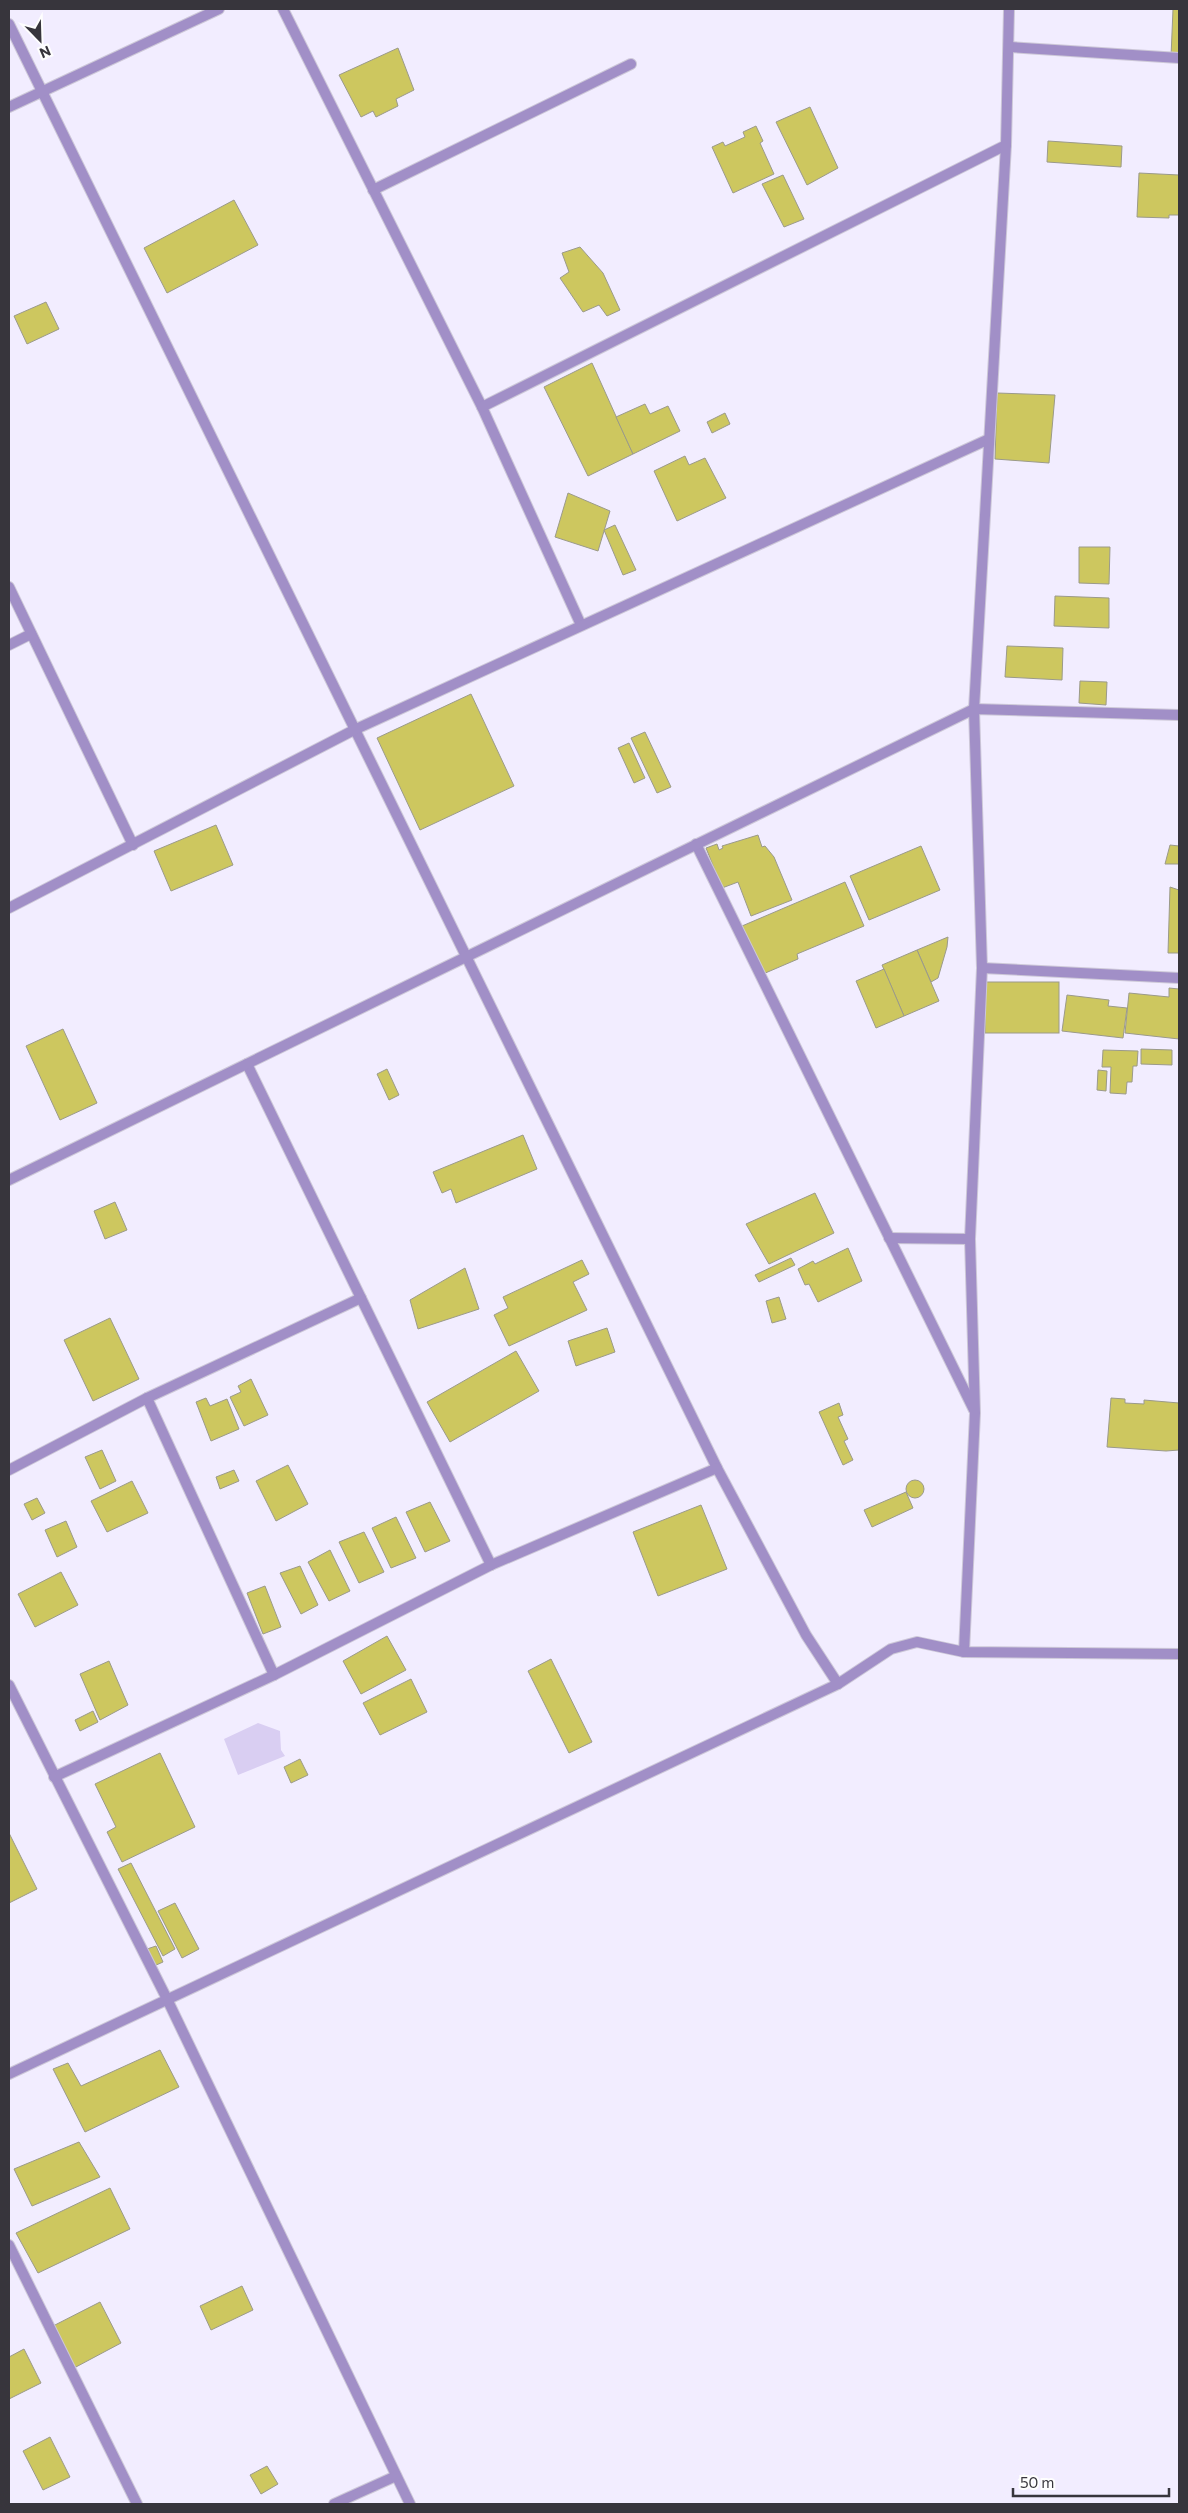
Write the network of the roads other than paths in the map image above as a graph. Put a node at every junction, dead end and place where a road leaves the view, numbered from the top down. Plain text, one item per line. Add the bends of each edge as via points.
1 (219, 9) edge
2 (282, 9) edge
3 (1009, 9) edge
4 (9, 24) edge
5 (1010, 47) junction
6 (1179, 58) edge
7 (631, 64) dead end
8 (42, 90) junction
9 (9, 107) edge
10 (1006, 145) junction
11 (373, 190) junction
12 (482, 407) junction
13 (989, 439) junction
14 (9, 587) edge
15 (581, 625) junction
16 (31, 634) junction
17 (9, 645) edge
18 (974, 709) junction
19 (1179, 715) edge
20 (354, 730) junction
21 (696, 844) junction
22 (133, 845) junction
23 (9, 908) edge
24 (465, 957) junction
25 (982, 968) junction
26 (1179, 978) edge
27 (247, 1064) junction
28 (9, 1180) edge
29 (889, 1238) junction
30 (970, 1239) junction
31 (361, 1298) junction
32 (147, 1398) junction
33 (975, 1414) junction
34 (717, 1468) junction
35 (9, 1470) edge
36 (491, 1565) junction
37 (964, 1652) junction
38 (1179, 1654) edge
39 (274, 1675) junction
40 (838, 1684) junction
41 (9, 1685) edge
42 (54, 1777) junction
43 (167, 1999) junction
44 (9, 2074) edge
45 (9, 2245) edge
46 (396, 2476) junction
47 (137, 2504) edge
48 (334, 2504) edge
49 (410, 2504) edge

1 - 8 street
2 - 11 street
3 - 5 street
4 - 8 street
5 - 6 street
5 - 10 street
7 - 11 street
8 - 9 street
8 - 20 street
10 - 12 street
10 - 13 street
11 - 12 street
12 - 15 street
13 - 15 street
13 - 18 street
14 - 16 street
15 - 20 street
16 - 17 street
16 - 22 street
18 - 19 street
18 - 21 street
18 - 25 street
20 - 22 street
20 - 24 street
21 - 24 street
21 - 29 street
22 - 23 street
24 - 27 street
24 - 34 street
25 - 26 street
25 - 30 street
27 - 28 street
27 - 31 street
29 - 30 street
29 - 33 street
30 - 33 street
31 - 32 street
31 - 36 street
32 - 35 street
32 - 39 street
33 - 37 street
34 - 36 street
34 - 40 street via 806,1636
36 - 39 street
37 - 38 street
37 - 40 street via 917,1642 891,1649
39 - 42 street
40 - 43 street
41 - 42 street
42 - 43 street
43 - 44 street
43 - 46 street
45 - 47 street
46 - 48 street
46 - 49 street

